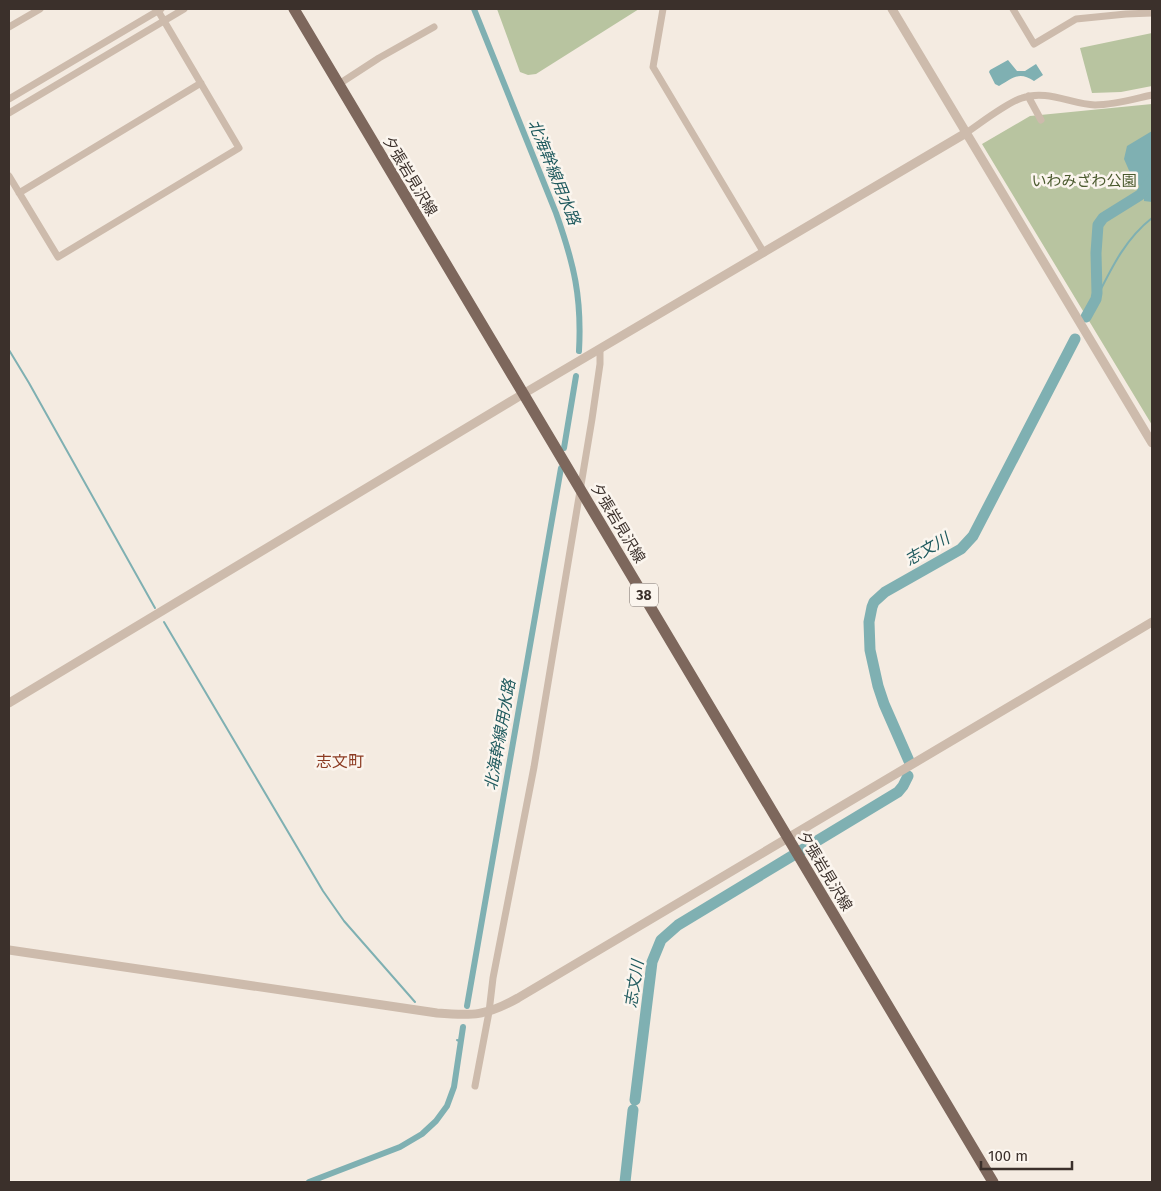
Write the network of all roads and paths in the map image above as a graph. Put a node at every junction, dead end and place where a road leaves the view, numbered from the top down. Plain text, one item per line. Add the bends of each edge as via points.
1 (40, 9) edge
2 (159, 9) edge
3 (184, 9) edge
4 (294, 9) edge
5 (663, 9) edge
6 (892, 9) edge
7 (1013, 9) edge
8 (1152, 14) edge
9 (165, 21) junction
10 (434, 27) dead end
11 (9, 28) edge
12 (201, 84) junction
13 (339, 84) junction
14 (1152, 95) edge
15 (1028, 96) junction
16 (9, 99) edge
17 (9, 113) edge
18 (1042, 120) dead end
19 (966, 133) junction
20 (9, 176) edge
21 (19, 193) junction
22 (764, 253) junction
23 (600, 349) junction
24 (523, 394) junction
25 (1152, 443) edge
26 (580, 488) junction
27 (1152, 622) edge
28 (9, 703) edge
29 (788, 838) junction
30 (9, 950) edge
31 (489, 1012) junction
32 (475, 1086) dead end
33 (993, 1182) edge

1 - 11 street
2 - 9 street
2 - 16 street
3 - 9 street
4 - 13 main road, 夕張岩見沢線 / 38
5 - 22 street via 653,67
6 - 19 street
7 - 8 street via 1034,44 1076,19
9 - 12 street
9 - 17 street
10 - 13 street
12 - 21 street
12 - 21 street via 239,148 58,257
13 - 24 main road, 夕張岩見沢線 / 38
14 - 15 street via 1092,105
15 - 18 street
15 - 19 street
19 - 22 street
19 - 25 street
20 - 21 street
22 - 23 street
23 - 24 street
23 - 26 street
24 - 26 main road, 夕張岩見沢線 / 38
24 - 28 street
26 - 29 main road, 夕張岩見沢線 / 38
26 - 31 street
27 - 29 street
29 - 31 street
29 - 33 main road, 夕張岩見沢線 / 38
30 - 31 street via 437,1013 467,1016
31 - 32 street

